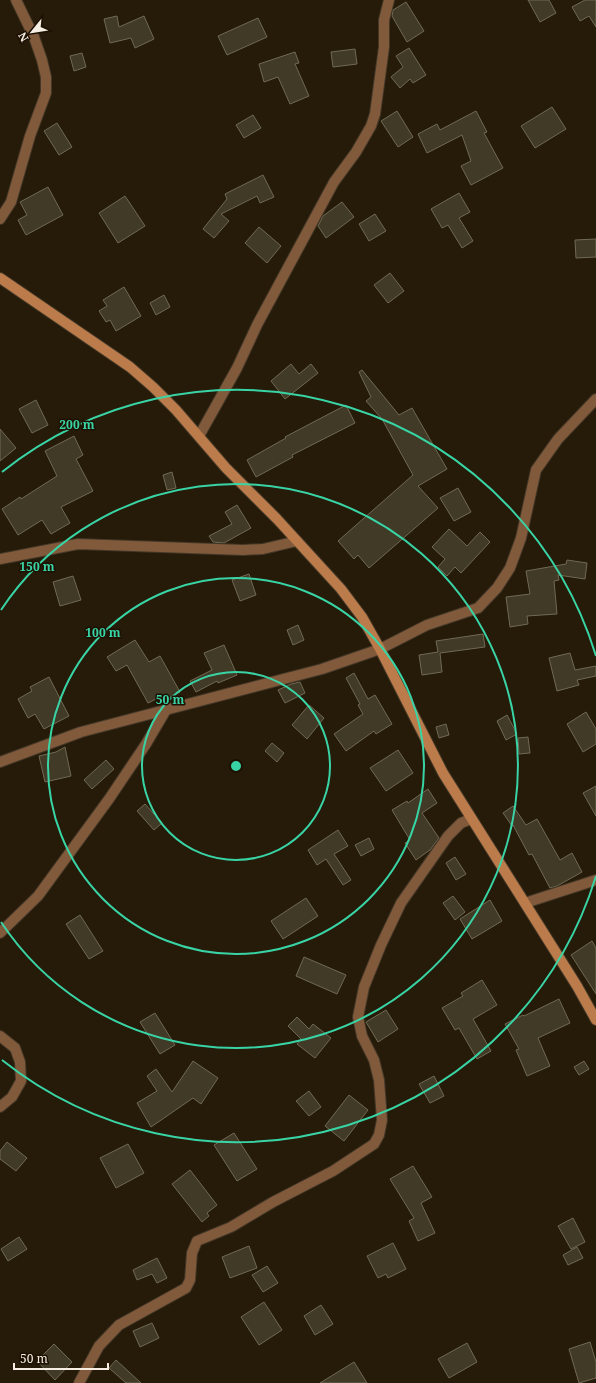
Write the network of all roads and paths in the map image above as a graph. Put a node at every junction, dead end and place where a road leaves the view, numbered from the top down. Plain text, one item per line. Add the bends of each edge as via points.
1 (16, 0) edge
2 (389, 0) edge
3 (0, 219) edge
4 (0, 278) edge
5 (596, 399) edge
6 (198, 436) junction
7 (297, 541) junction
8 (0, 559) edge
9 (380, 649) junction
10 (166, 710) junction
11 (0, 762) edge
12 (471, 819) junction
13 (596, 880) edge
14 (525, 903) junction
15 (0, 933) edge
16 (596, 1020) edge
17 (0, 1036) edge
18 (0, 1107) edge
19 (79, 1383) edge

1 - 3 street via 42,60 46,93 30,136 11,202
2 - 6 street via 384,20 384,47 375,114 371,126 334,182 237,368
4 - 6 main road via 130,367 153,387
5 - 9 street via 558,439 536,470 521,538 510,568 497,588 478,608 427,625
6 - 7 main road
7 - 8 street via 263,549 243,550 78,544
7 - 9 main road via 342,589
9 - 10 street via 322,670
9 - 12 main road via 443,773
10 - 11 street via 81,732
10 - 15 street via 109,799 38,896
12 - 14 main road
12 - 19 street via 461,823 448,836 401,903 364,987 358,1017 362,1036 374,1060 380,1087 382,1120 374,1144 333,1171 272,1202 231,1227 197,1241 192,1253 190,1280 186,1288 119,1325 99,1346
13 - 14 street
14 - 16 main road via 578,986
17 - 18 street via 15,1048 22,1081 12,1097

